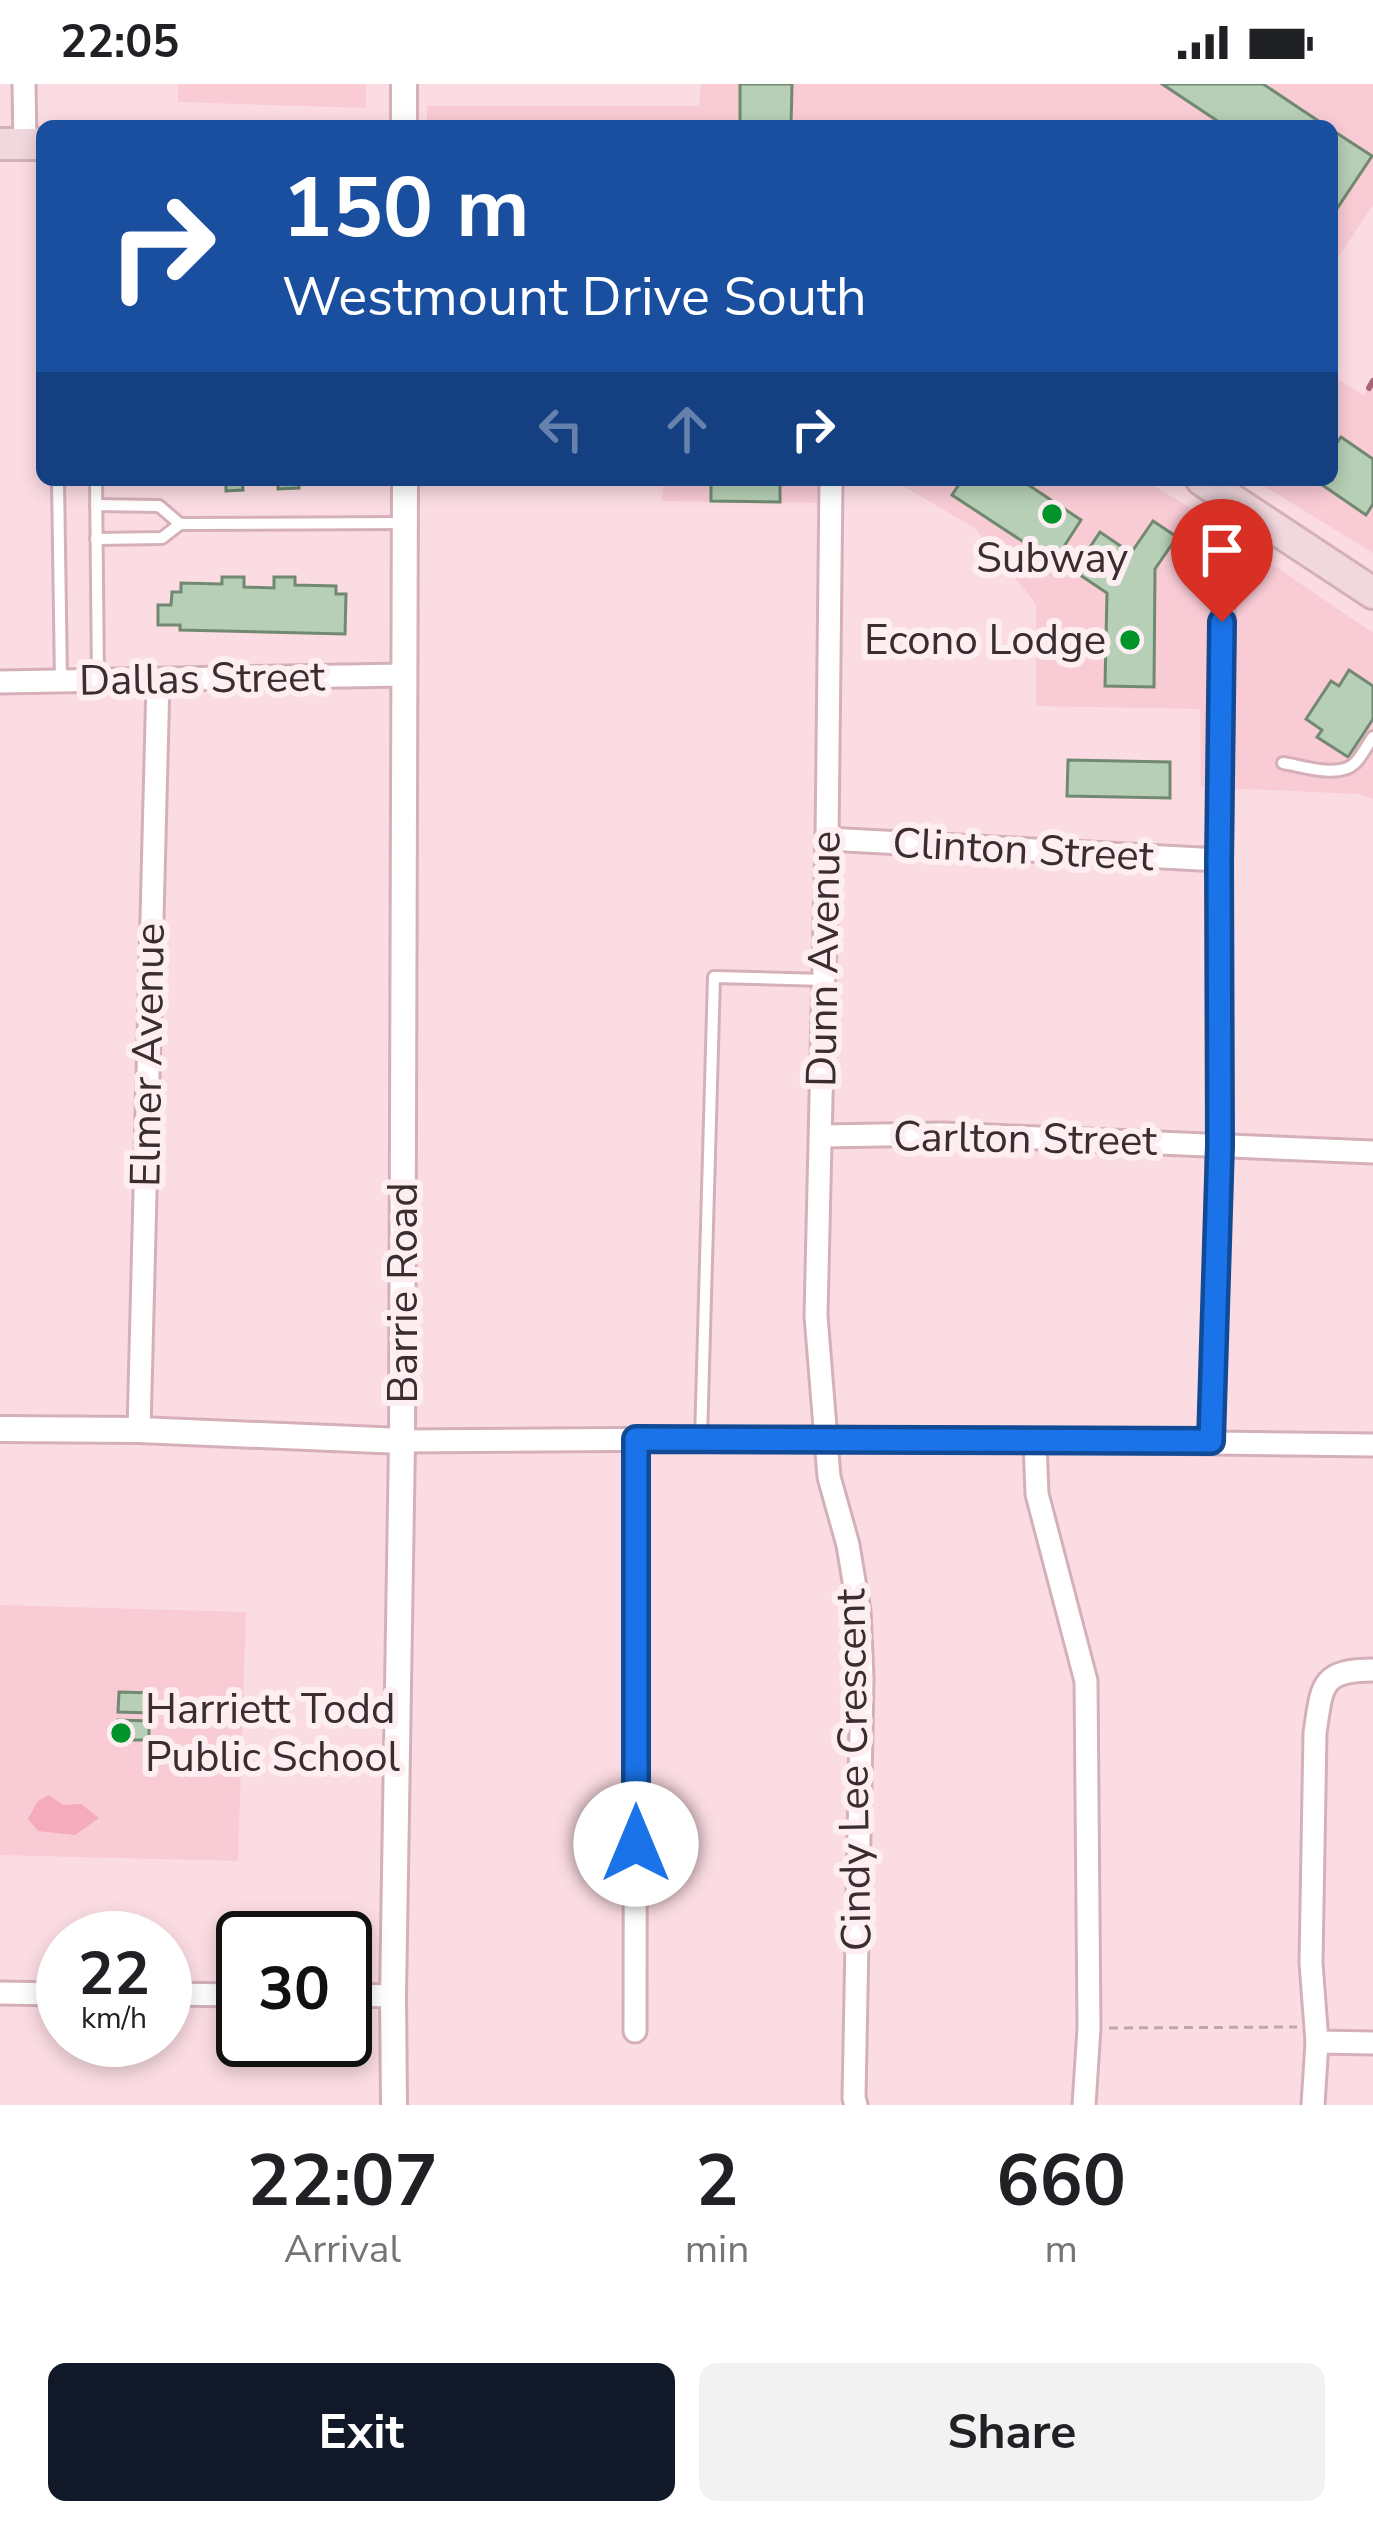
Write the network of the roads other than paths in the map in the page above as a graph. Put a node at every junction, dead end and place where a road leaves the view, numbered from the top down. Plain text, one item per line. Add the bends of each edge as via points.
1 (24, 84) edge
2 (404, 84) edge
3 (404, 120) edge
4 (22, 144) edge
5 (58, 486) edge
6 (96, 486) edge
7 (405, 486) edge
8 (831, 486) edge
9 (1215, 488) edge
10 (96, 505) junction
11 (405, 523) junction
12 (180, 524) junction
13 (96, 539) junction
14 (1373, 593) edge
15 (404, 675) junction
16 (98, 681) junction
17 (158, 681) junction
18 (0, 682) edge
19 (61, 682) junction
20 (1373, 737) edge
21 (1282, 764) dead end
22 (827, 839) junction
23 (1219, 860) junction
24 (824, 980) junction
25 (820, 1136) junction
26 (1220, 1145) junction
27 (1373, 1152) edge
28 (0, 1430) edge
29 (139, 1430) junction
30 (826, 1438) junction
31 (636, 1439) junction
32 (700, 1439) junction
33 (403, 1441) junction
34 (1211, 1441) junction
35 (1035, 1442) junction
36 (1373, 1445) edge
37 (1373, 1670) edge
38 (0, 1993) edge
39 (36, 1994) edge
40 (372, 1996) edge
41 (393, 1996) junction
42 (635, 2030) dead end
43 (1317, 2034) junction
44 (1373, 2043) edge
45 (394, 2105) edge
46 (856, 2105) edge
47 (1084, 2105) edge
48 (1312, 2105) edge

1 - 4 street
2 - 3 street
5 - 19 lane
6 - 10 lane
7 - 11 street, Barrie Road
8 - 22 street, Dunn Avenue
9 - 14 main road
9 - 23 street via 1224,535
10 - 12 lane via 159,506
10 - 13 lane
11 - 12 lane
11 - 15 street, Barrie Road
12 - 13 lane via 161,538
13 - 16 lane
15 - 17 street, Dallas Street
15 - 33 street, Barrie Road
16 - 17 street, Dallas Street
16 - 19 street, Dallas Street
17 - 29 street, Elmer Avenue
18 - 19 street, Dallas Street
20 - 21 lane via 1341,771
22 - 23 street, Clinton Street
22 - 24 street, Dunn Avenue
23 - 26 street
24 - 25 street, Dunn Avenue
24 - 32 lane via 714,976
25 - 26 street, Carlton Street
25 - 30 street, Dunn Avenue via 816,1316
26 - 27 street, Carlton Street
26 - 34 street
28 - 29 street
29 - 33 street
30 - 32 street
30 - 35 street
30 - 46 street, Cindy Lee Crescent via 859,1611
31 - 32 street
31 - 33 street
31 - 42 street
33 - 41 street, Barrie Road
34 - 35 street
34 - 36 street
35 - 47 street via 1037,1494 1086,1682
37 - 43 street via 1331,1677 1320,1698 1311,1963
38 - 39 street
40 - 41 street
41 - 45 street, Barrie Road
43 - 44 street
43 - 48 street

